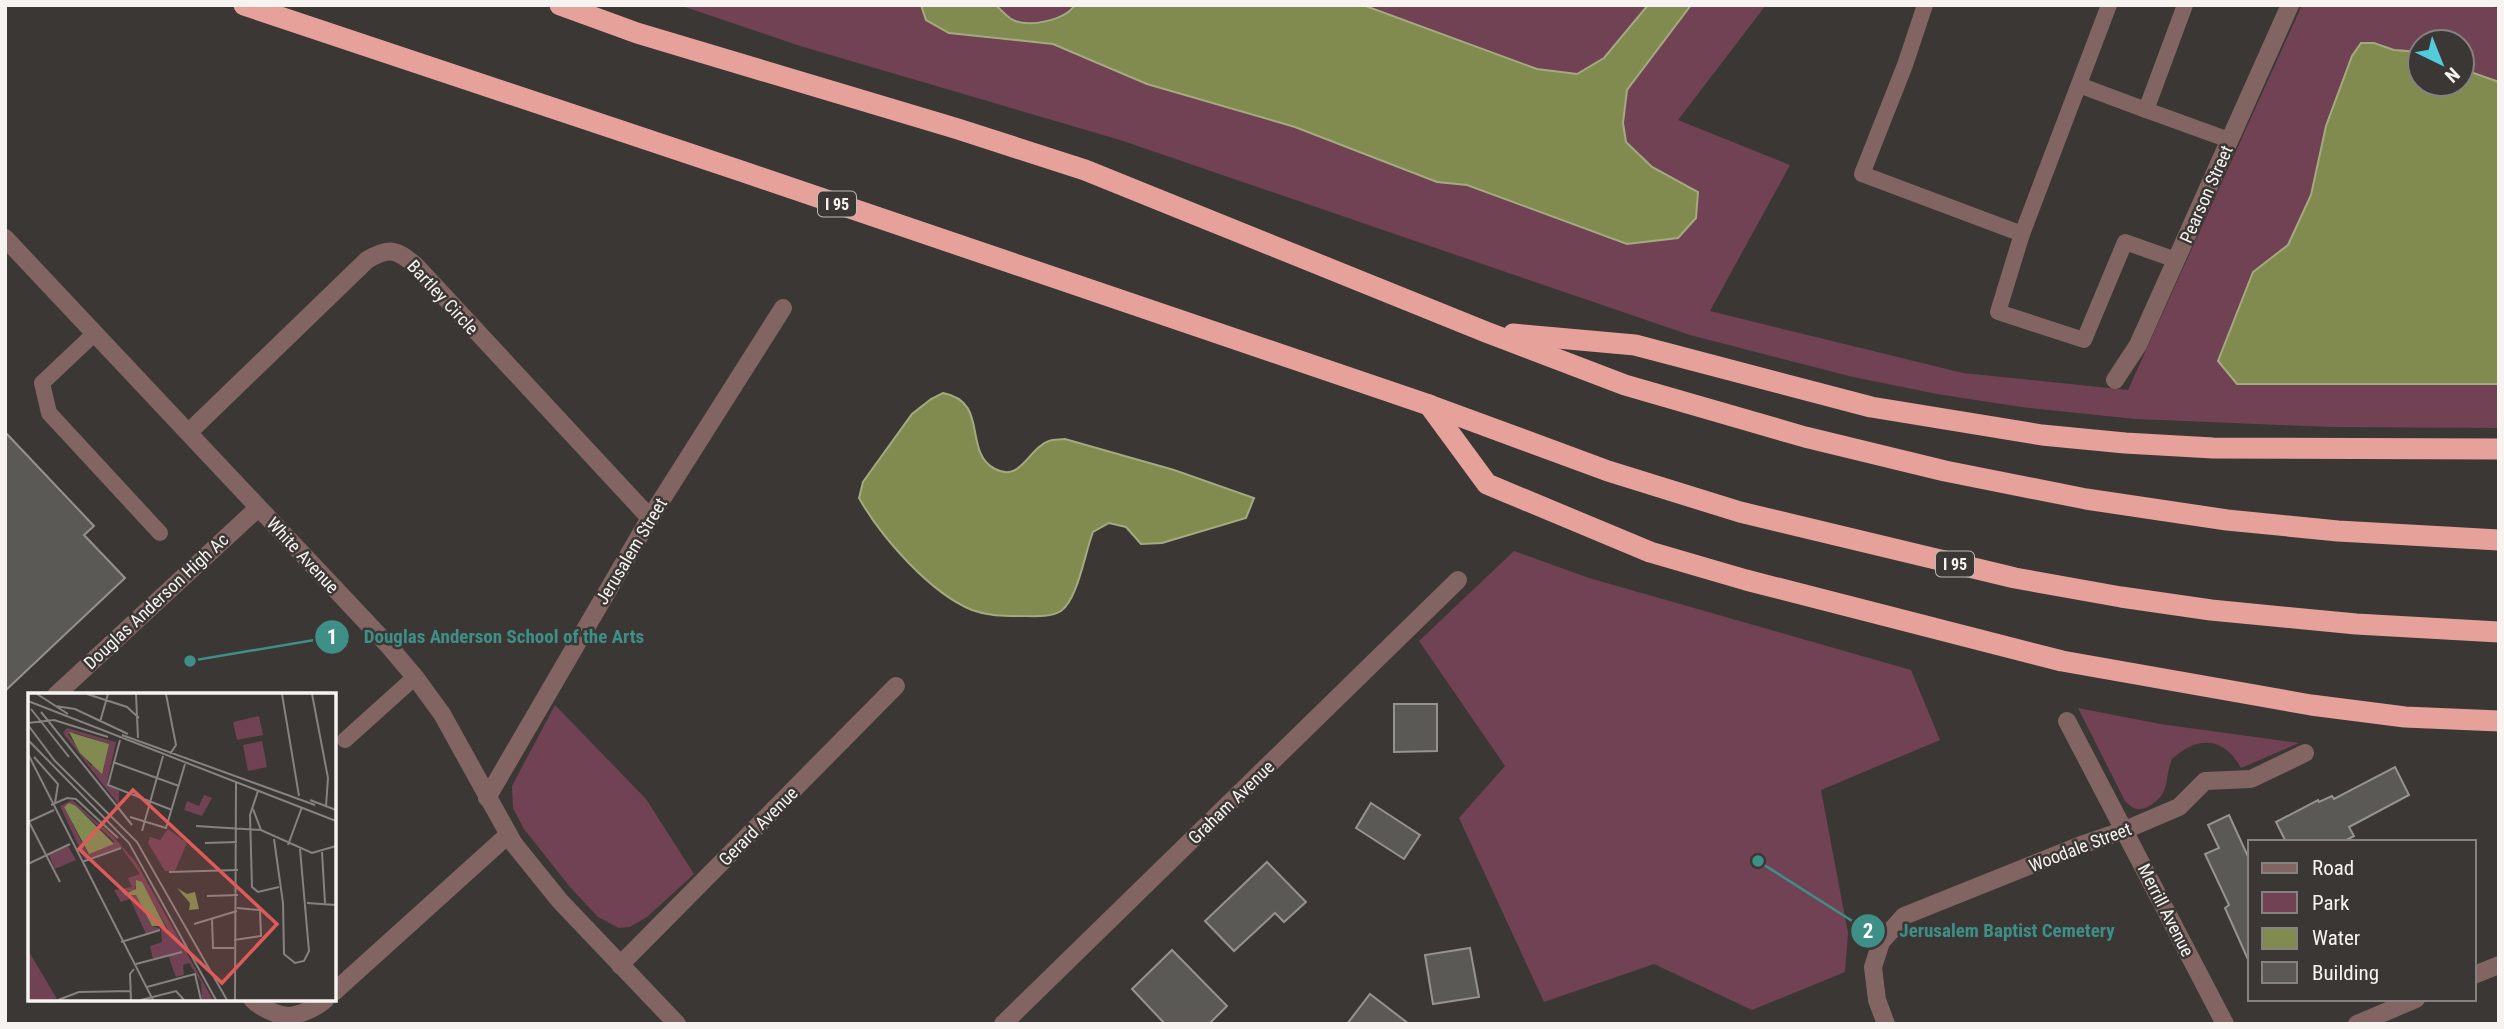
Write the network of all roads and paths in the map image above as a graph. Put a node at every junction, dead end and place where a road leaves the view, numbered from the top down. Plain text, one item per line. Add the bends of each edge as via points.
1 (244, 5) edge
2 (560, 5) edge
3 (1925, 5) edge
4 (2109, 5) edge
5 (2185, 5) edge
6 (2290, 5) edge
7 (2079, 85) junction
8 (2146, 110) junction
9 (2230, 140) junction
10 (2022, 234) junction
11 (5, 238) edge
12 (2176, 260) junction
13 (783, 308) dead end
14 (1486, 332) junction
15 (95, 333) junction
16 (2115, 380) dead end
17 (1429, 405) junction
18 (189, 432) junction
19 (2499, 449) edge
20 (258, 508) junction
21 (650, 518) junction
22 (160, 533) dead end
23 (2499, 540) edge
24 (1458, 580) dead end
25 (2499, 632) edge
26 (415, 677) junction
27 (895, 686) dead end
28 (58, 693) edge
29 (2405, 716) junction
30 (2067, 721) dead end
31 (2499, 721) edge
32 (2499, 736) edge
33 (345, 740) dead end
34 (2305, 753) dead end
35 (487, 798) junction
36 (2125, 830) junction
37 (508, 835) junction
38 (621, 965) junction
39 (2499, 965) edge
40 (2476, 974) edge
41 (336, 990) edge
42 (253, 1001) edge
43 (324, 1001) edge
44 (2411, 1001) edge
45 (677, 1024) edge
46 (1003, 1024) edge
47 (1886, 1024) edge
48 (2225, 1024) edge
49 (2357, 1024) edge

1 - 17 highway, I 95
2 - 14 highway via 637,33 1085,170
3 - 10 lane via 1862,174
4 - 7 lane
5 - 8 lane
6 - 9 street, Pearson Street
7 - 8 lane
7 - 10 lane
8 - 9 lane
9 - 12 street, Pearson Street
10 - 12 lane via 1998,312 2084,340 2125,242
11 - 15 street, White Avenue
12 - 16 street, Pearson Street via 2138,345
13 - 21 street, Jerusalem Street
14 - 19 highway via 1635,345 1871,407 2042,435 2213,448
14 - 23 highway via 1625,385 1805,437 1945,471 2227,520
15 - 18 street, White Avenue
15 - 22 lane via 42,383 49,413
17 - 25 highway, I 95 via 1608,471 1740,512 2015,578 2211,610
17 - 29 highway via 1487,484 1650,552 2062,661 2311,705
18 - 20 street, White Avenue
18 - 21 street, Bartley Circle via 367,260 391,251 415,265
20 - 26 street, White Avenue
20 - 28 street, Douglas Anderson High Ac
21 - 35 street, Jerusalem Street
24 - 46 street, Graham Avenue
26 - 33 lane
26 - 35 street, White Avenue via 442,714
27 - 38 street, Gerard Avenue
29 - 31 highway
29 - 32 highway
30 - 36 street, Merrill Avenue
34 - 36 street, Woodale Street via 2251,779 2205,781 2179,807
35 - 37 street, White Avenue
36 - 47 street, Woodale Street via 1904,916 1881,942 1874,967 1877,1000
36 - 48 street, Merrill Avenue
37 - 38 street, White Avenue via 560,901
37 - 41 street
38 - 45 street, White Avenue
39 - 40 street
42 - 43 street via 289,1016
44 - 49 street

